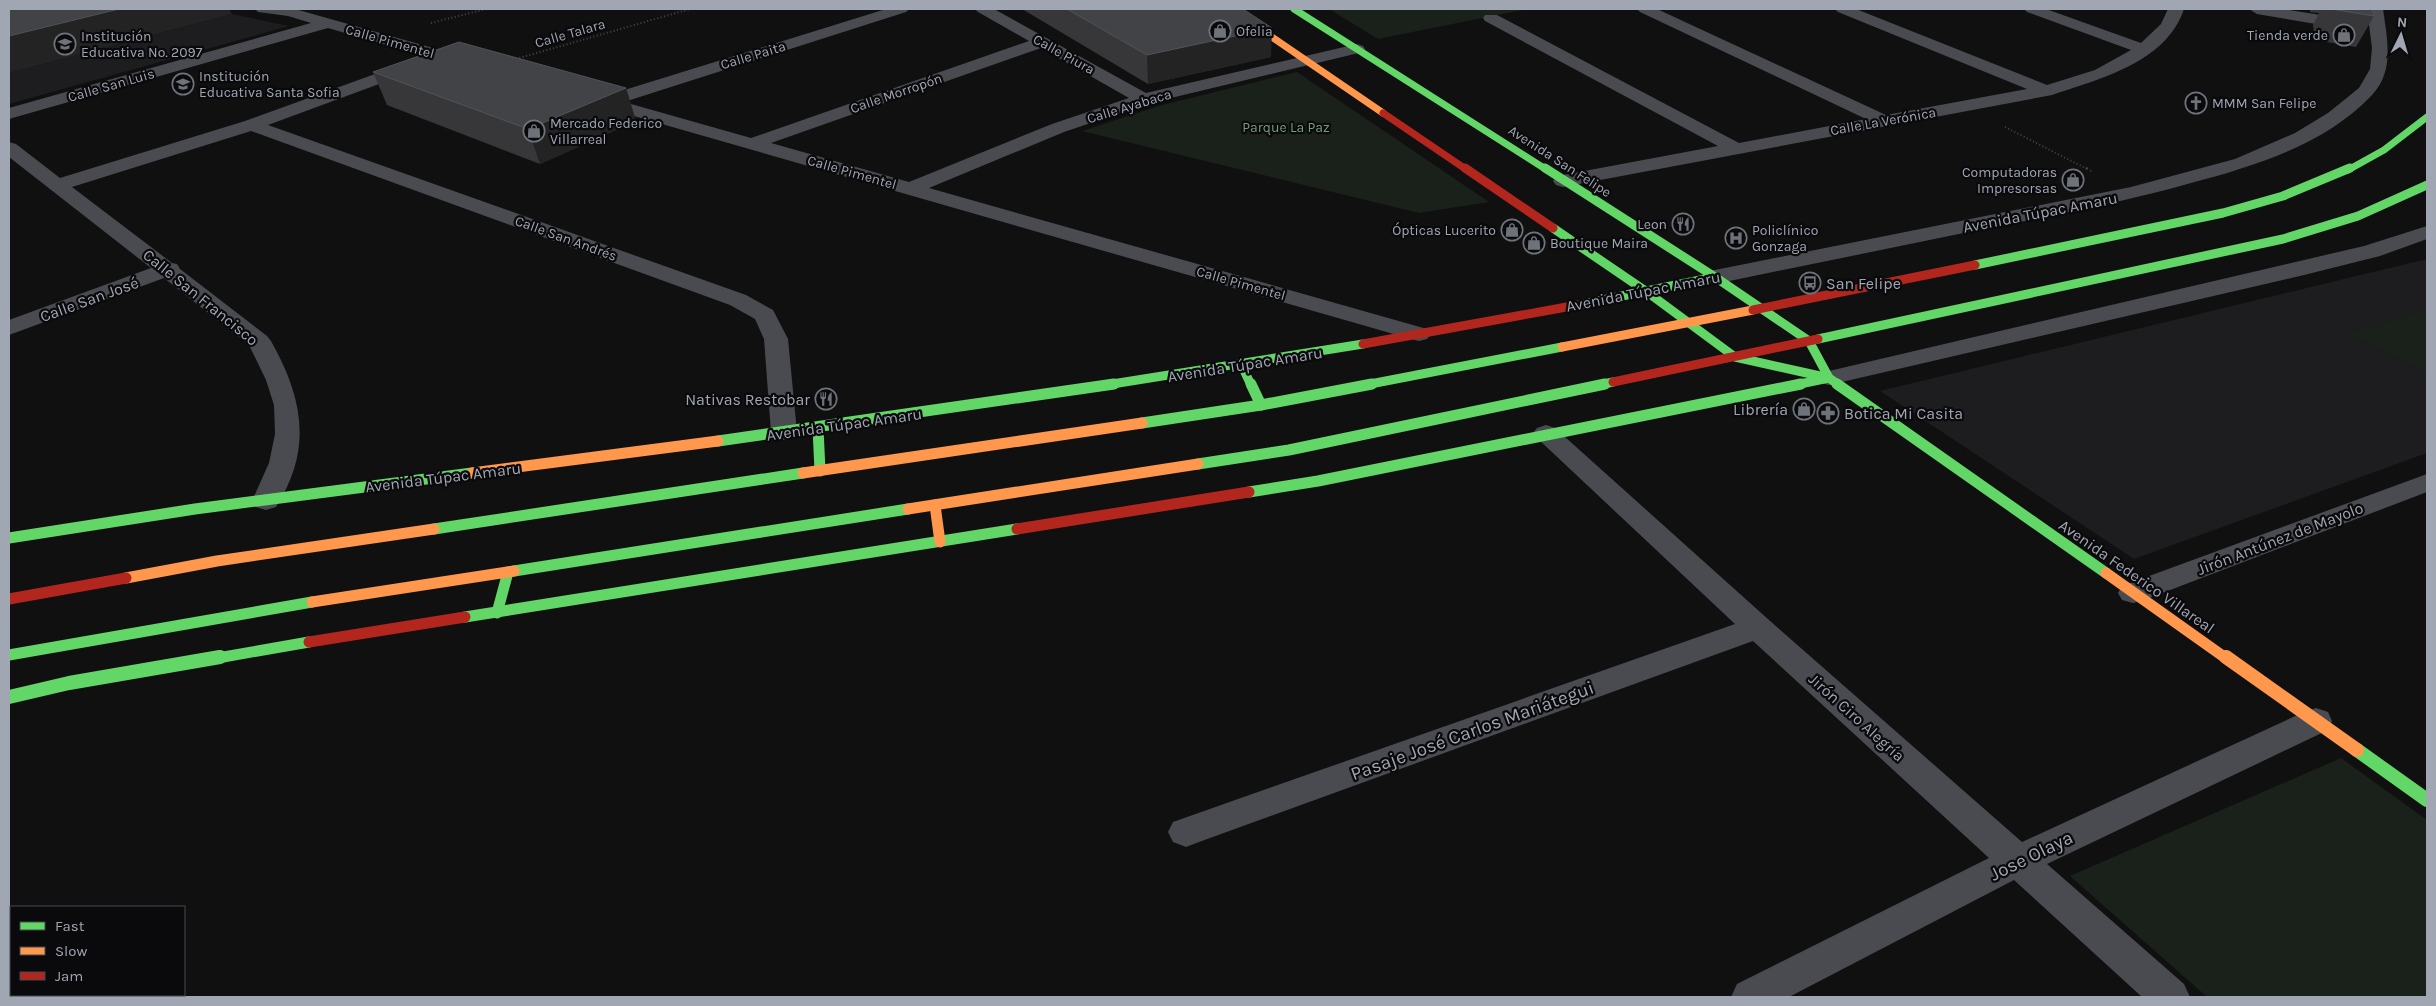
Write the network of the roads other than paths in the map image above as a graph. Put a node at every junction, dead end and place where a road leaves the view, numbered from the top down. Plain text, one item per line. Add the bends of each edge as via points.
1 (263, 9) edge
2 (901, 9) edge
3 (983, 9) edge
4 (1231, 9) edge
5 (1294, 9) edge
6 (1645, 9) edge
7 (1843, 9) edge
8 (2032, 9) edge
9 (2176, 9) edge
10 (2257, 9) edge
11 (2375, 9) edge
12 (287, 10) edge
13 (1491, 18) dead end
14 (329, 23) junction
15 (2379, 30) junction
16 (1042, 42) junction
17 (1357, 49) junction
18 (2142, 49) junction
19 (440, 55) junction
20 (1307, 60) junction
21 (484, 68) edge
22 (2046, 91) junction
23 (577, 94) edge
24 (1144, 99) junction
25 (605, 102) junction
26 (9, 114) edge
27 (2427, 117) edge
28 (1884, 121) junction
29 (251, 125) junction
30 (751, 144) junction
31 (9, 148) edge
32 (1735, 148) junction
33 (1563, 181) junction
34 (57, 185) junction
35 (2427, 185) edge
36 (909, 189) junction
37 (2427, 232) edge
38 (169, 269) junction
39 (1715, 277) junction
40 (1646, 292) junction
41 (1761, 308) junction
42 (1689, 322) junction
43 (9, 328) edge
44 (1419, 334) junction
45 (1809, 341) junction
46 (1735, 357) junction
47 (1242, 366) junction
48 (1829, 378) junction
49 (1261, 406) junction
50 (818, 428) junction
51 (784, 432) junction
52 (1546, 433) junction
53 (820, 471) junction
54 (2427, 482) edge
55 (266, 500) junction
56 (934, 505) junction
57 (9, 538) edge
58 (940, 542) junction
59 (508, 572) junction
60 (2133, 593) junction
61 (9, 599) edge
62 (498, 613) junction
63 (1758, 628) junction
64 (9, 655) edge
65 (9, 697) edge
66 (2316, 721) junction
67 (2427, 800) edge
68 (1186, 832) dead end
69 (2017, 861) junction
70 (1751, 997) edge
71 (2170, 997) edge

1 - 12 street, Calle Pimentel
2 - 25 street, Calle Paita
3 - 16 street, Calle Piura
4 - 20 main road
5 - 17 main road, Avenida San Felipe
6 - 28 street
7 - 22 street
8 - 18 street
9 - 18 street, Calle La Verónica via 2176,15 2161,35
10 - 15 street
11 - 15 street, Avenida Túpac Amaru
12 - 14 street, Calle Pimentel
13 - 32 street
14 - 19 street, Calle Pimentel
14 - 26 street, Calle San Luis
15 - 39 street, Avenida Túpac Amaru via 2378,69 2366,91 2302,137 2242,163 2133,193
16 - 24 street, Calle Piura
16 - 30 street, Calle Morropón
17 - 20 street, Calle Ayabaca
17 - 33 main road, Avenida San Felipe
18 - 22 street, Calle La Verónica via 2108,70
19 - 21 street, Calle Pimentel
19 - 29 street
20 - 24 street, Calle Ayabaca
20 - 40 main road
22 - 28 street, Calle La Verónica
23 - 25 street, Calle Pimentel
24 - 36 street, Calle Ayabaca via 1058,128
25 - 30 street, Calle Pimentel
27 - 41 main road via 2369,159 2328,179 2272,199 2190,221
28 - 32 street, Calle La Verónica
29 - 34 street
29 - 51 street, Calle San Andrés via 738,300 765,315 776,339
30 - 36 street, Calle Pimentel
31 - 34 street, Calle San Francisco
32 - 33 street, Calle La Verónica
33 - 39 main road, Avenida San Felipe
34 - 38 street, Calle San Francisco
35 - 45 main road via 2302,234 2235,251
36 - 44 street, Calle Pimentel
37 - 48 street via 2372,251 2296,270
38 - 43 street, Calle San José
38 - 55 street, Calle San Francisco via 259,341 279,376 287,408 286,451
39 - 40 main road, Avenida Túpac Amaru
39 - 41 main road, Avenida San Felipe
40 - 42 main road
40 - 44 main road, Avenida Túpac Amaru
41 - 42 main road
41 - 45 main road, Avenida San Felipe
42 - 46 main road
42 - 49 main road
44 - 47 main road, Avenida Túpac Amaru
45 - 46 main road
45 - 48 main road, Avenida Federico Villareal
46 - 48 main road, Avenida Federico Villareal
46 - 56 main road via 1289,450
47 - 49 main road
47 - 50 main road, Avenida Túpac Amaru
48 - 52 main road
48 - 60 main road, Avenida Federico Villareal
49 - 53 main road
50 - 51 main road, Avenida Túpac Amaru
50 - 53 main road
51 - 55 main road, Avenida Túpac Amaru
52 - 58 main road via 1318,481
52 - 63 street, Jirón Ciro Alegría
53 - 61 main road via 217,561
54 - 60 street, Jirón Antúnez de Mayolo
55 - 57 main road, Avenida Túpac Amaru
56 - 58 main road
56 - 59 main road
58 - 62 main road
59 - 62 main road
59 - 64 main road via 248,612
60 - 66 main road, Avenida Federico Villareal
62 - 65 main road via 191,661
63 - 68 street, Pasaje José Carlos Mariátegui
63 - 69 street, Jirón Ciro Alegría
66 - 67 main road, Avenida Federico Villareal
66 - 69 street, Jose Olaya
69 - 70 street, Jose Olaya
69 - 71 street, Jirón Ciro Alegría

